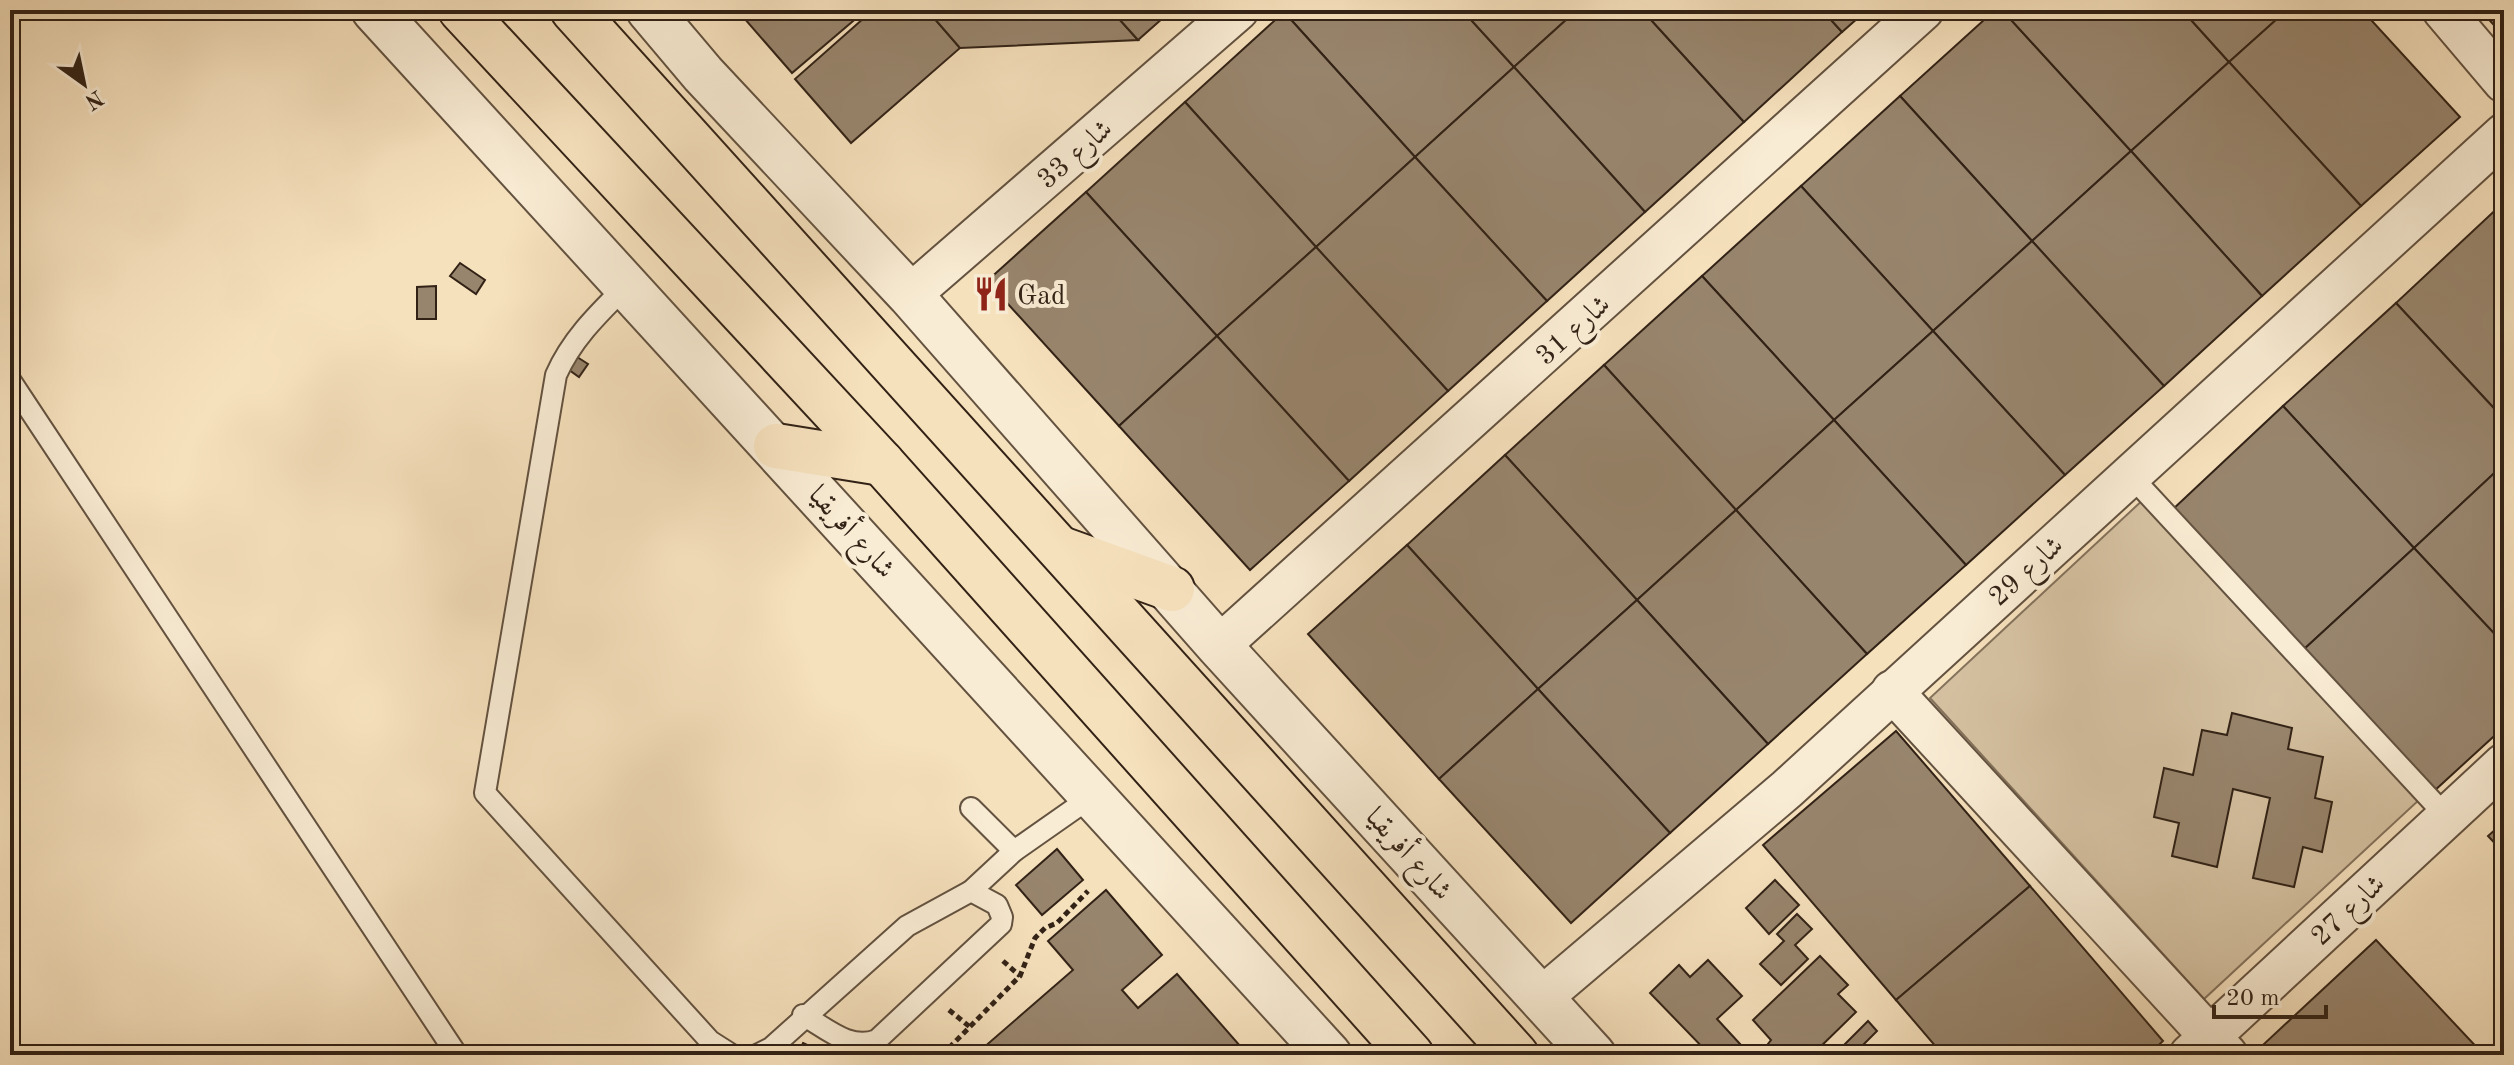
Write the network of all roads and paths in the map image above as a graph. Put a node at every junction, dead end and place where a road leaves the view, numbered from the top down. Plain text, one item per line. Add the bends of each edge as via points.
1 (374, 10) edge
2 (461, 10) edge
3 (573, 10) edge
4 (649, 10) edge
5 (1238, 10) edge
6 (1923, 10) edge
7 (2443, 10) edge
8 (2504, 82) edge
9 (2504, 134) edge
10 (626, 286) junction
11 (910, 295) junction
12 (10, 380) edge
13 (776, 446) junction
14 (882, 463) junction
15 (2130, 475) junction
16 (1056, 547) junction
17 (1172, 589) junction
18 (1219, 646) junction
19 (1892, 691) junction
20 (2504, 764) edge
21 (1094, 795) junction
22 (971, 808) dead end
23 (2446, 816) junction
24 (1014, 851) junction
25 (971, 891) junction
26 (1088, 891) dead end
27 (1541, 998) junction
28 (803, 1015) junction
29 (867, 1049) edge
30 (2209, 1049) edge
31 (457, 1055) edge
32 (732, 1055) edge
33 (757, 1055) edge
34 (942, 1055) edge
35 (1329, 1055) edge
36 (1411, 1055) edge
37 (1516, 1055) edge
38 (1593, 1055) edge

1 - 10 street, شارع أفريقيا
2 - 14 highway
3 - 16 highway, شارع أفريقيا
4 - 11 street, شارع أفريقيا
5 - 11 street, شارع 33
6 - 18 street, شارع 31
7 - 8 street
9 - 15 street, شارع 29
10 - 13 street, شارع أفريقيا
10 - 32 lane via 566,352 556,375 485,793 710,1041
11 - 17 street, شارع أفريقيا
12 - 31 lane
13 - 14 highway
13 - 21 street, شارع أفريقيا
14 - 36 highway
15 - 19 street, شارع 29
15 - 23 lane
16 - 17 highway
16 - 37 highway, شارع أفريقيا
17 - 18 street, شارع أفريقيا
18 - 27 street, شارع أفريقيا
19 - 27 street, شارع 29 via 1787,789
19 - 30 street
20 - 23 street, شارع 27
21 - 24 lane
21 - 35 street, شارع أفريقيا
22 - 24 lane
23 - 30 street, شارع 27
24 - 25 lane
25 - 28 lane via 907,926
25 - 29 lane via 997,905 1001,924
26 - 34 path via 1035,938 1020,976
27 - 38 street, شارع أفريقيا
28 - 29 lane
28 - 33 lane

